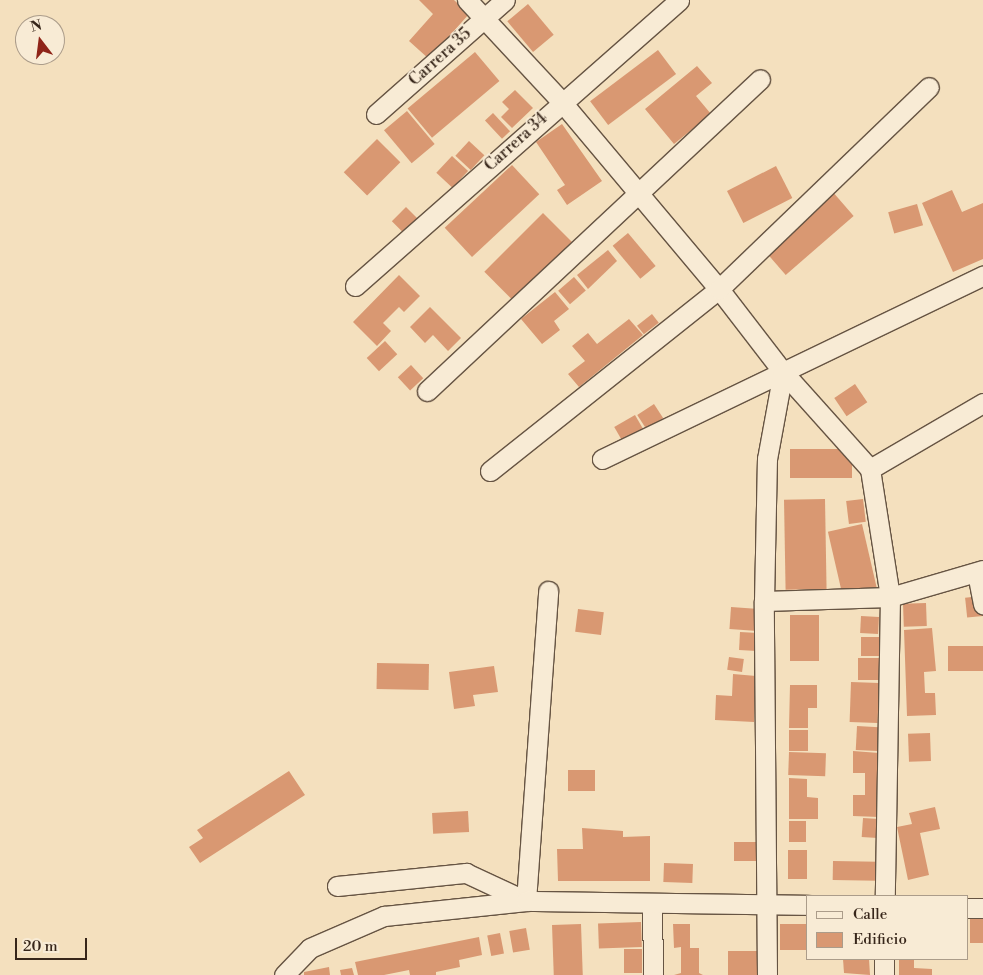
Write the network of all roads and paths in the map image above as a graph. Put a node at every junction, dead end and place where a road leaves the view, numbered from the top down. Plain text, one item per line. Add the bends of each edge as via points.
1 (467, 0) edge
2 (505, 0) edge
3 (679, 0) edge
4 (483, 19) junction
5 (760, 79) dead end
6 (929, 87) dead end
7 (561, 101) junction
8 (376, 114) dead end
9 (639, 193) junction
10 (983, 276) edge
11 (355, 286) dead end
12 (719, 289) junction
13 (783, 372) junction
14 (427, 391) dead end
15 (983, 403) edge
16 (602, 459) dead end
17 (870, 470) junction
18 (490, 471) dead end
19 (980, 572) edge
20 (548, 590) dead end
21 (890, 597) junction
22 (764, 601) junction
23 (983, 604) edge
24 (337, 886) dead end
25 (885, 895) edge
26 (526, 901) junction
27 (652, 903) junction
28 (768, 905) junction
29 (806, 905) edge
30 (968, 908) edge
31 (983, 908) edge
32 (884, 960) edge
33 (284, 975) edge
34 (654, 975) edge
35 (767, 975) edge
36 (884, 975) edge

1 - 4 street
2 - 4 street, Carrera 35
3 - 7 street, Carrera 34
4 - 7 street
4 - 8 street, Carrera 35
5 - 9 street
6 - 12 street
7 - 9 street
7 - 11 street, Carrera 34
9 - 12 street
9 - 14 street
10 - 13 street
12 - 13 street
12 - 18 street
13 - 16 street
13 - 17 street
13 - 22 street via 767,459
15 - 17 street
17 - 21 street
19 - 21 street
19 - 23 street
20 - 26 street
21 - 22 street
21 - 25 street
22 - 28 street
24 - 26 street via 466,873
26 - 27 street
26 - 33 street via 384,916 310,948
27 - 28 street
27 - 34 street
28 - 29 street
28 - 35 street
30 - 31 street
32 - 36 street

